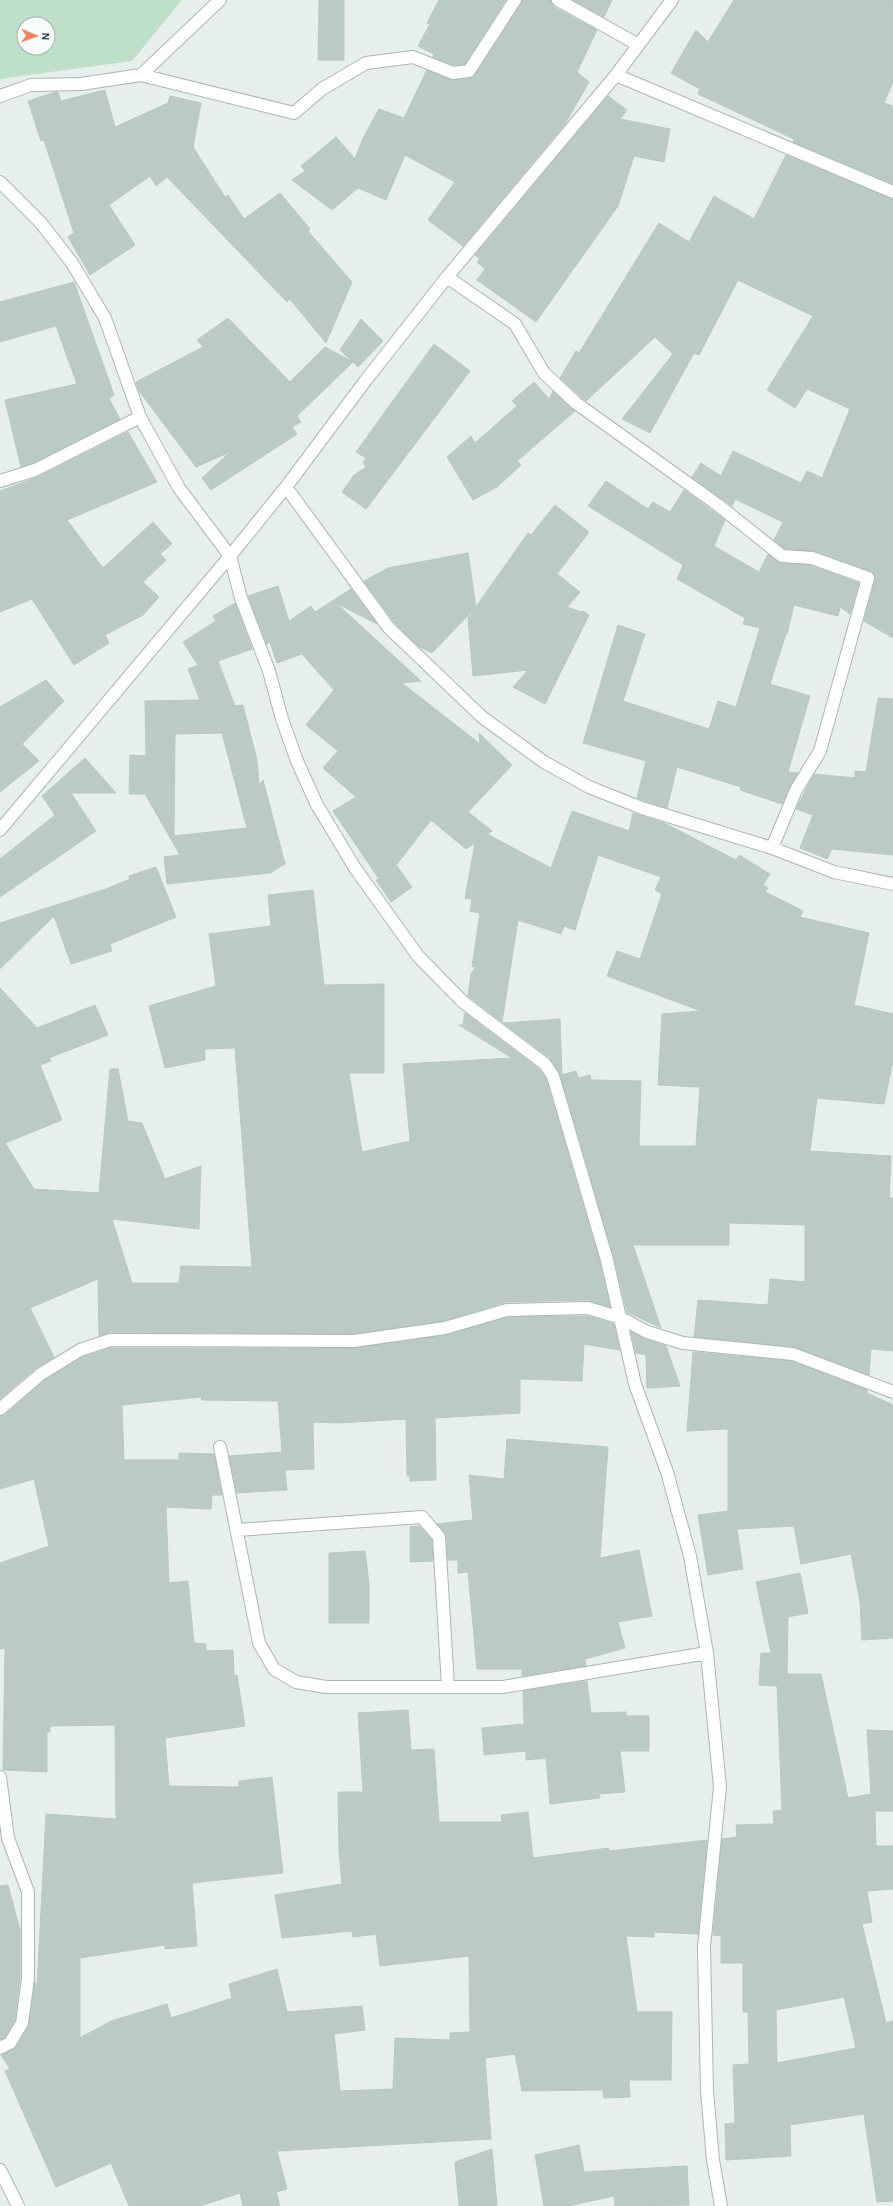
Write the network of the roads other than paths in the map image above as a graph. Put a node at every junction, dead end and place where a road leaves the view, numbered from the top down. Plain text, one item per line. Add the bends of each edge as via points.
1 (220, 0) edge
2 (515, 0) edge
3 (558, 0) edge
4 (672, 0) edge
5 (637, 44) junction
6 (141, 75) junction
7 (616, 75) junction
8 (0, 96) edge
9 (0, 182) edge
10 (893, 192) edge
11 (447, 277) junction
12 (140, 417) junction
13 (0, 481) edge
14 (286, 487) junction
15 (230, 556) junction
16 (0, 830) edge
17 (772, 848) junction
18 (893, 884) edge
19 (621, 1318) junction
20 (893, 1392) edge
21 (0, 1409) edge
22 (220, 1447) dead end
23 (237, 1530) junction
24 (707, 1653) junction
25 (448, 1687) junction
26 (0, 1777) edge
27 (0, 2048) edge
28 (0, 2170) edge
29 (18, 2206) edge
30 (721, 2206) edge

1 - 6 street
2 - 6 street via 470,71 453,73 413,57 366,63 322,89 294,113
3 - 5 street
4 - 5 street
5 - 7 street
6 - 8 street via 81,84 31,85
7 - 10 street
7 - 11 street
9 - 12 street via 41,223 72,263 105,318
11 - 14 street
11 - 17 street via 515,324 544,373 576,403 718,504 782,556 812,558 868,578 820,751 796,790
12 - 13 street via 35,470
12 - 15 street via 179,488
14 - 15 street
14 - 17 street via 390,628 482,717 544,762 589,787 642,808
15 - 16 street
15 - 19 street via 241,598 269,671 297,761 317,805 355,868 418,956 463,1002 546,1064 553,1076 608,1260
17 - 18 street via 834,872
19 - 20 street via 647,1332 683,1343 792,1354
19 - 21 street via 588,1308 507,1310 445,1328 354,1341 110,1340 80,1350 41,1374
19 - 24 street via 635,1384 667,1472 690,1556
22 - 23 street
23 - 25 street via 259,1643 274,1669 296,1682 326,1687
23 - 25 street via 422,1517 439,1537
24 - 25 street via 503,1687
24 - 30 street via 720,1787 704,1947 707,2084 713,2160
26 - 27 street via 8,1838 28,1892 28,1979 22,2023 10,2043
28 - 29 street

